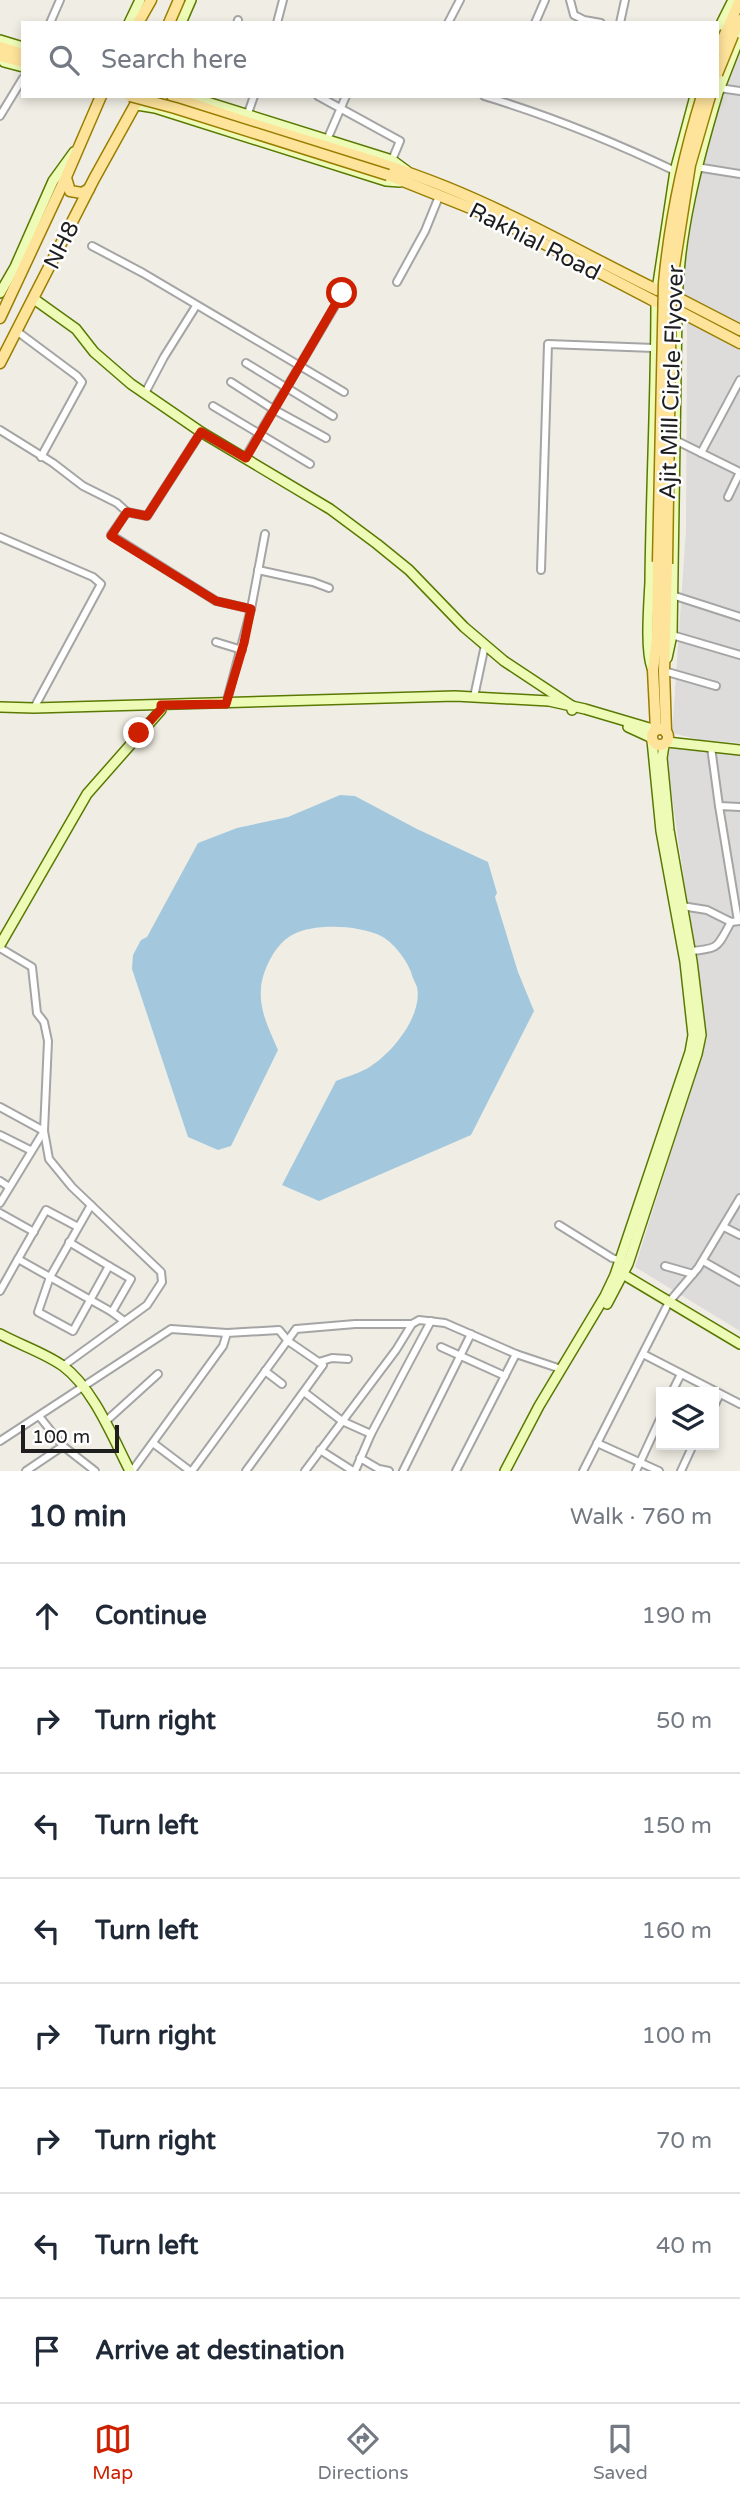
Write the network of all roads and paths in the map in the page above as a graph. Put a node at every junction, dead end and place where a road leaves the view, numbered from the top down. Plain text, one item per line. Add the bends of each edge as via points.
1 (60, 0) edge
2 (140, 0) edge
3 (152, 0) edge
4 (179, 0) edge
5 (191, 0) edge
6 (283, 0) edge
7 (460, 0) edge
8 (545, 0) edge
9 (570, 0) edge
10 (625, 0) edge
11 (733, 0) edge
12 (740, 0) edge
13 (740, 20) edge
14 (51, 21) edge
15 (130, 21) edge
16 (139, 21) edge
17 (170, 21) edge
18 (182, 21) edge
19 (278, 21) edge
20 (449, 21) edge
21 (536, 21) edge
22 (590, 21) edge
23 (620, 21) edge
24 (727, 35) edge
25 (0, 40) edge
26 (21, 46) edge
27 (0, 47) edge
28 (735, 47) junction
29 (21, 53) edge
30 (0, 58) edge
31 (21, 64) edge
32 (719, 66) edge
33 (21, 81) edge
34 (719, 90) edge
35 (740, 91) edge
36 (719, 93) edge
37 (99, 98) edge
38 (138, 98) edge
39 (177, 98) edge
40 (253, 98) edge
41 (322, 98) edge
42 (345, 98) edge
43 (491, 98) edge
44 (694, 98) edge
45 (701, 98) edge
46 (709, 98) edge
47 (717, 98) edge
48 (207, 99) edge
49 (139, 101) edge
50 (340, 108) junction
51 (0, 116) edge
52 (247, 116) junction
53 (327, 140) junction
54 (80, 143) junction
55 (390, 167) junction
56 (696, 167) junction
57 (675, 171) junction
58 (740, 174) edge
59 (66, 177) junction
60 (414, 180) junction
61 (89, 189) junction
62 (440, 194) junction
63 (92, 246) dead end
64 (397, 282) dead end
65 (657, 290) junction
66 (0, 292) edge
67 (342, 293) dead end
68 (678, 298) junction
69 (34, 299) junction
70 (656, 302) junction
71 (196, 306) junction
72 (677, 310) junction
73 (0, 318) edge
74 (740, 330) edge
75 (18, 332) junction
76 (740, 343) edge
77 (654, 348) junction
78 (0, 363) edge
79 (246, 363) dead end
80 (300, 365) junction
81 (740, 380) edge
82 (231, 382) dead end
83 (285, 388) junction
84 (345, 392) dead end
85 (145, 393) junction
86 (213, 406) dead end
87 (273, 409) junction
88 (333, 416) dead end
89 (0, 430) edge
90 (201, 432) junction
91 (259, 433) junction
92 (326, 438) dead end
93 (675, 440) junction
94 (701, 453) junction
95 (41, 457) junction
96 (246, 458) junction
97 (310, 464) dead end
98 (740, 472) edge
99 (728, 497) dead end
100 (127, 512) junction
101 (265, 534) dead end
102 (0, 537) edge
103 (662, 563) junction
104 (258, 570) junction
105 (541, 570) dead end
106 (329, 588) dead end
107 (672, 594) junction
108 (251, 609) junction
109 (740, 617) edge
110 (672, 635) junction
111 (216, 642) dead end
112 (485, 645) junction
113 (242, 650) junction
114 (740, 655) edge
115 (658, 671) junction
116 (716, 686) dead end
117 (474, 697) junction
118 (226, 704) junction
119 (161, 707) junction
120 (34, 708) junction
121 (572, 708) junction
122 (0, 709) edge
123 (661, 737) junction
124 (711, 747) junction
125 (740, 748) edge
126 (719, 806) junction
127 (740, 807) edge
128 (682, 906) junction
129 (736, 921) edge
130 (0, 947) edge
131 (690, 951) junction
132 (0, 1107) edge
133 (44, 1130) junction
134 (0, 1135) edge
135 (30, 1150) junction
136 (0, 1181) edge
137 (9, 1187) junction
138 (740, 1198) edge
139 (0, 1203) edge
140 (91, 1205) junction
141 (0, 1213) edge
142 (559, 1225) dead end
143 (78, 1227) junction
144 (724, 1227) junction
145 (34, 1232) junction
146 (740, 1235) edge
147 (69, 1242) junction
148 (18, 1259) junction
149 (703, 1261) junction
150 (109, 1266) junction
151 (664, 1266) dead end
152 (622, 1268) junction
153 (693, 1274) junction
154 (50, 1277) junction
155 (740, 1282) edge
156 (0, 1291) edge
157 (91, 1299) junction
158 (671, 1300) junction
159 (112, 1312) junction
160 (124, 1321) junction
161 (431, 1321) junction
162 (412, 1324) junction
163 (296, 1329) junction
164 (279, 1330) junction
165 (227, 1333) junction
166 (0, 1334) edge
167 (471, 1334) junction
168 (740, 1338) edge
169 (288, 1341) junction
170 (740, 1344) edge
171 (441, 1347) dead end
172 (516, 1354) junction
173 (643, 1354) junction
174 (460, 1355) junction
175 (348, 1359) dead end
176 (319, 1362) junction
177 (64, 1366) junction
178 (561, 1369) junction
179 (265, 1371) junction
180 (158, 1374) dead end
181 (681, 1374) junction
182 (505, 1376) junction
183 (282, 1384) dead end
184 (83, 1387) junction
185 (675, 1387) edge
186 (304, 1392) junction
187 (720, 1394) joint
188 (740, 1404) edge
189 (39, 1416) junction
190 (342, 1421) junction
191 (104, 1422) junction
192 (656, 1428) edge
193 (371, 1434) junction
194 (0, 1441) edge
195 (153, 1443) junction
196 (597, 1443) junction
197 (63, 1446) junction
198 (691, 1450) edge
199 (320, 1451) junction
200 (360, 1458) junction
201 (641, 1462) junction
202 (26, 1471) edge
203 (95, 1471) edge
204 (131, 1471) edge
205 (191, 1471) edge
206 (246, 1471) edge
207 (305, 1471) edge
208 (354, 1471) edge
209 (389, 1471) edge
210 (402, 1471) edge
211 (456, 1471) edge
212 (505, 1471) edge
213 (512, 1471) edge
214 (583, 1471) edge
215 (636, 1471) edge
216 (659, 1471) edge
217 (681, 1471) edge

1 - 14 street
2 - 15 street
3 - 16 main road
4 - 17 main road
5 - 18 street
6 - 19 street
7 - 20 street
8 - 21 street
9 - 22 street via 574,15
10 - 23 street
11 - 24 street
12 - 24 main road
13 - 24 main road
24 - 28 street
24 - 28 street
24 - 32 main road, bridge
25 - 26 street
27 - 29 main road
28 - 34 street
30 - 31 main road
33 - 51 street
35 - 36 street
37 - 54 main road, NH8
38 - 55 main road, bridge
39 - 55 main road
40 - 52 street
41 - 50 street
42 - 50 street
43 - 57 street via 611,141
44 - 57 street
45 - 103 main road, Ajit Mill Circle Flyover, bridge via 680,178 664,282
46 - 103 main road, Ajit Mill Circle Flyover, bridge via 688,174 671,286
47 - 56 street
48 - 52 street
49 - 60 street via 386,181
49 - 61 main road, NH8
50 - 53 street
50 - 55 street via 400,141
52 - 53 street
53 - 55 street
54 - 59 main road, NH8
54 - 66 street via 53,181
55 - 60 main road
55 - 60 street
56 - 58 street
56 - 68 street
57 - 65 street
59 - 61 main road via 70,191
59 - 73 main road, NH8
60 - 62 main road, Rakhial Road
60 - 65 main road, Rakhial Road via 443,186 497,209
61 - 69 main road, NH8
62 - 64 street
62 - 70 main road, Rakhial Road
63 - 71 street
65 - 68 street
65 - 70 street
67 - 80 street
68 - 72 street
68 - 74 main road
69 - 75 main road, NH8
69 - 85 street via 76,329 94,352
70 - 72 street
70 - 77 street
71 - 80 street
71 - 85 street
72 - 76 main road
72 - 93 street
75 - 78 main road, NH8
75 - 95 street via 82,382
77 - 105 street via 548,344
77 - 115 street via 649,634 650,662
79 - 83 street
80 - 83 street
80 - 84 street
81 - 94 street
82 - 87 street
83 - 87 street
83 - 88 street
85 - 90 street
86 - 91 street
87 - 91 street
87 - 92 street
89 - 95 street
90 - 96 street
90 - 100 street via 147,516
91 - 96 street
91 - 97 street
93 - 94 street
93 - 107 street
94 - 98 street
95 - 100 street
96 - 112 street via 377,544 410,570
98 - 99 street
100 - 108 street via 111,536 216,601
101 - 104 street
102 - 120 street via 93,576 100,584
103 - 115 main road, Ajit Mill Circle Flyover
104 - 106 street
104 - 108 street
107 - 109 street
107 - 110 street
108 - 113 street
110 - 114 street
110 - 115 street
111 - 113 street
112 - 117 street
112 - 121 street
113 - 118 street
115 - 116 street
115 - 123 main road, Ajit Mill Circle Flyover
117 - 118 street
117 - 121 street via 549,701
118 - 119 street
119 - 120 street
119 - 121 street via 455,701
119 - 122 street via 34,713
119 - 130 street via 87,794
120 - 122 street
121 - 123 street
123 - 124 street
123 - 125 street
123 - 128 street
123 - 152 street via 662,831 693,1035
124 - 125 street
124 - 126 street
126 - 127 street
126 - 129 street
128 - 129 street
128 - 131 street
129 - 131 street via 720,944 710,950
130 - 133 street via 32,967 37,1013 48,1041
131 - 152 street via 701,1035 697,1054
132 - 133 street
133 - 135 street
133 - 140 street via 49,1159
134 - 135 street
135 - 137 street
136 - 137 street
137 - 139 street
138 - 144 street
140 - 143 street
140 - 160 street via 161,1272 162,1282 147,1305
141 - 145 street
142 - 152 street
143 - 145 street via 46,1210
143 - 147 street
144 - 146 street
144 - 149 street
145 - 148 street
147 - 150 street
147 - 154 street
148 - 154 street
148 - 156 street
149 - 153 street
149 - 155 street
150 - 157 street
150 - 159 street via 131,1279
151 - 153 street
152 - 158 street
152 - 178 street
152 - 213 street
153 - 158 street
154 - 157 street
154 - 157 street via 38,1312 73,1331
157 - 159 street
158 - 168 street
158 - 170 street
158 - 173 street
159 - 160 street
160 - 177 street
161 - 162 street
161 - 167 street
161 - 193 street
162 - 163 street
162 - 190 street
163 - 164 street
163 - 169 street
164 - 165 street
164 - 169 street
165 - 184 street via 171,1329
165 - 195 street via 223,1346
166 - 177 street
167 - 172 street
167 - 174 street
169 - 176 street
169 - 179 street
171 - 174 street
172 - 178 street
172 - 182 street
173 - 181 street
173 - 196 street
174 - 182 street
174 - 210 street
175 - 176 street
176 - 186 street via 323,1365
177 - 184 street
178 - 212 street
179 - 183 street
179 - 205 street
180 - 191 street
181 - 185 street
181 - 187 street
182 - 211 street
184 - 189 street
184 - 191 street
186 - 190 street
186 - 206 street
187 - 188 street
189 - 194 street
189 - 197 street
190 - 193 street
190 - 199 street
191 - 204 street
192 - 201 street
193 - 200 street
195 - 204 street
195 - 205 street
196 - 201 street
196 - 214 street
197 - 202 street
197 - 203 street
198 - 217 street
199 - 207 street
199 - 208 street
200 - 208 street
200 - 209 street
201 - 215 street
201 - 216 street

